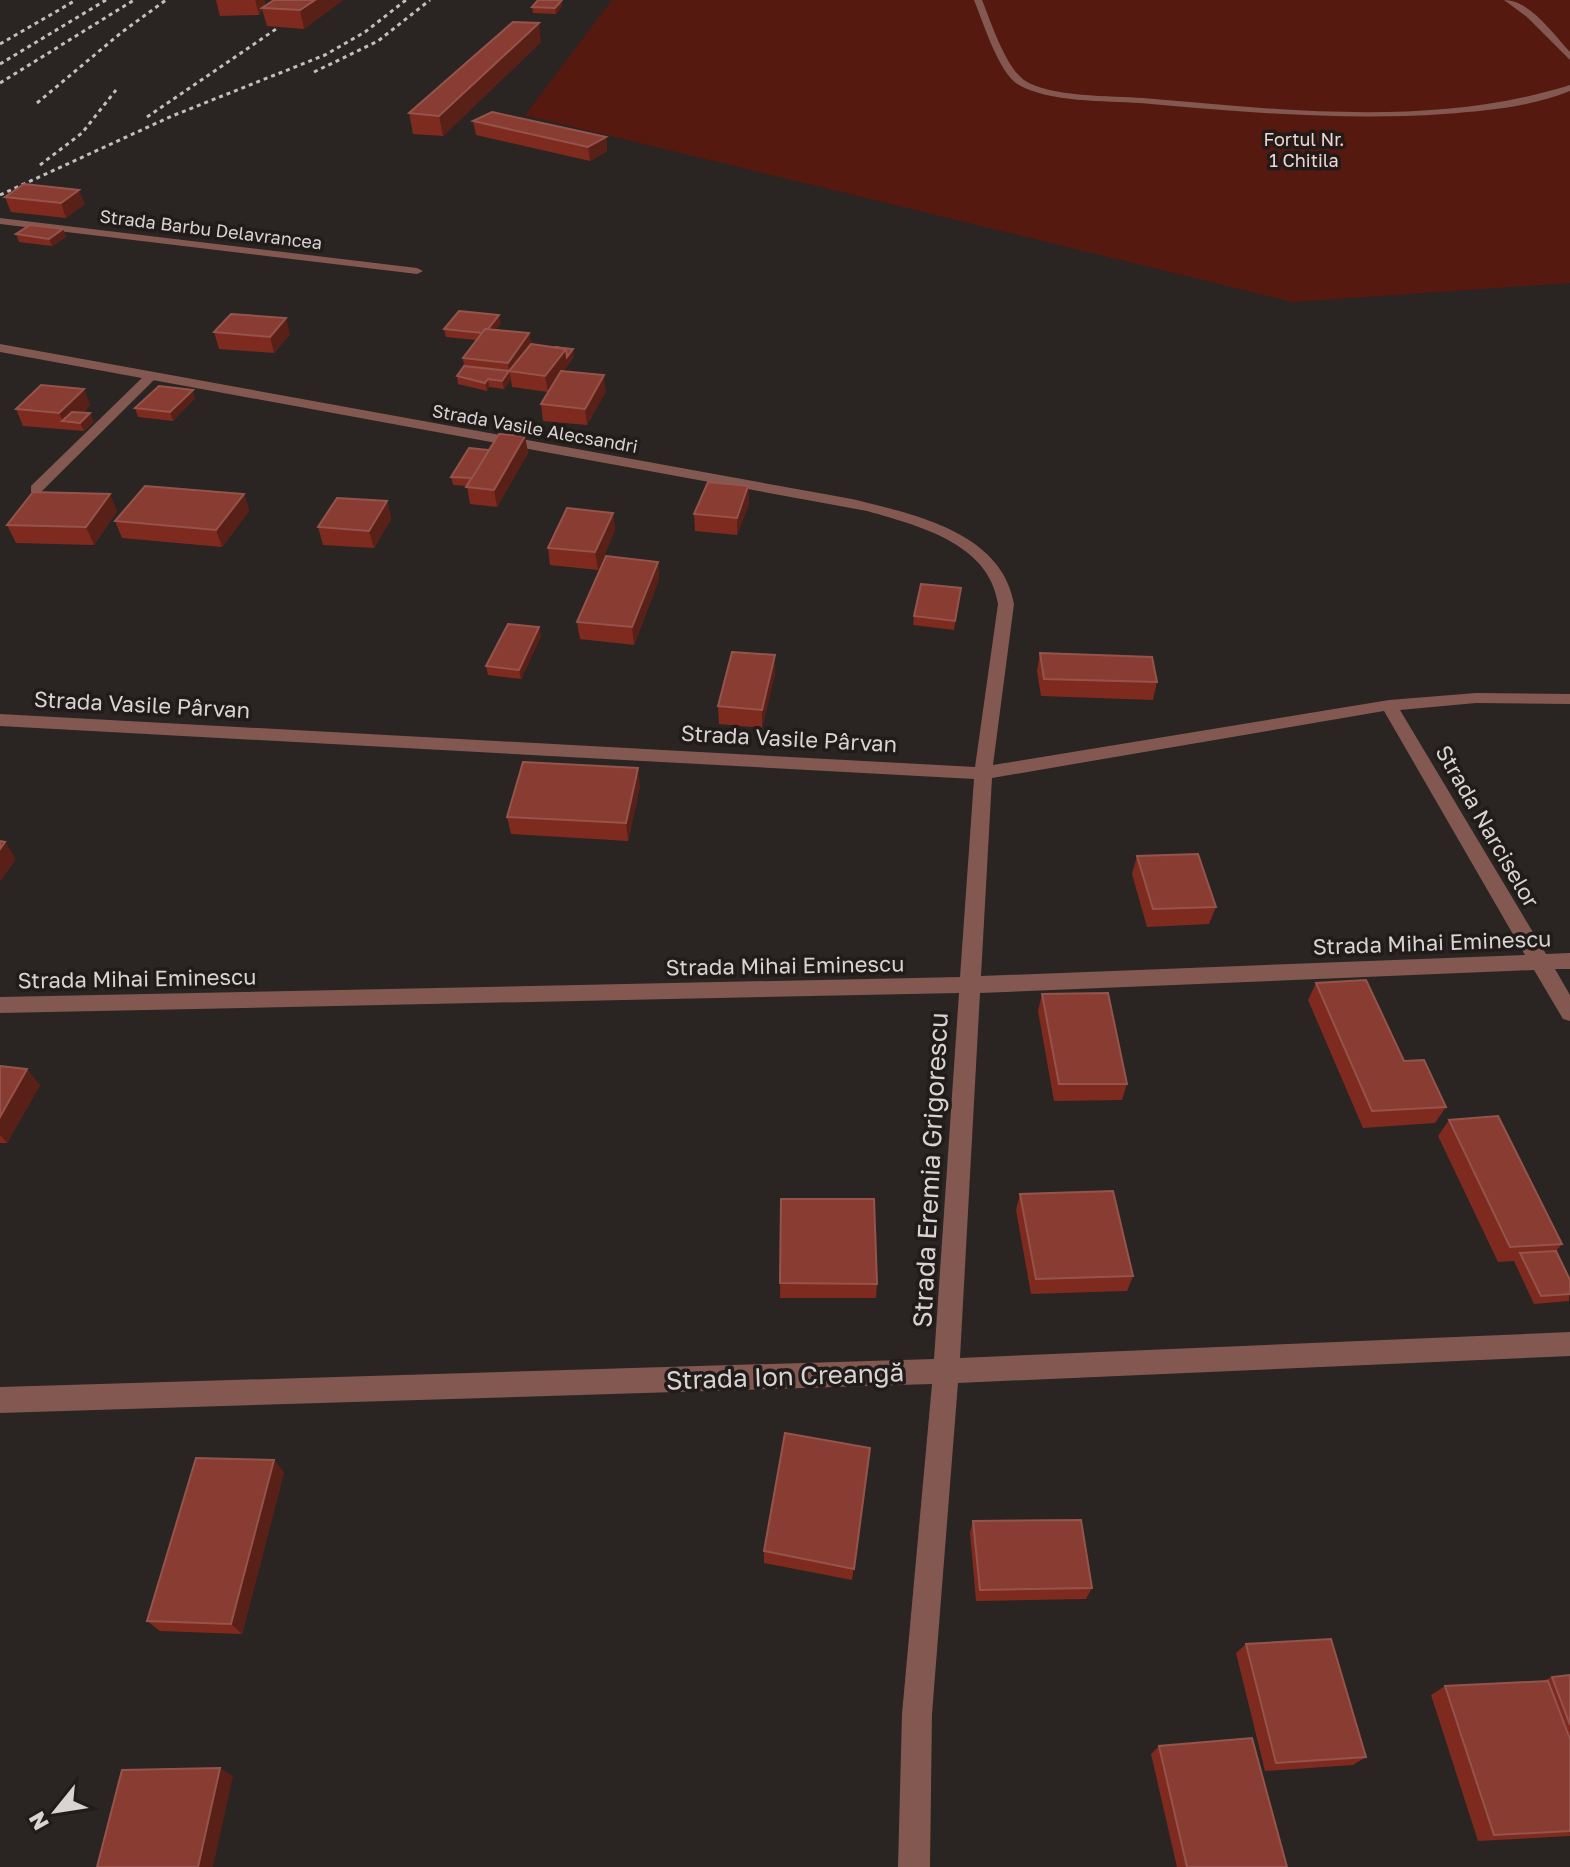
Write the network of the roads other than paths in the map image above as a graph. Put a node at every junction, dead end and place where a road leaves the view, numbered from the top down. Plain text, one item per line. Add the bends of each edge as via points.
1 (978, 0) edge
2 (1508, 0) edge
3 (1570, 57) edge
4 (1570, 88) edge
5 (0, 221) edge
6 (417, 271) dead end
7 (0, 348) edge
8 (151, 377) junction
9 (36, 489) edge
10 (1003, 620) joint
11 (1570, 699) edge
12 (1389, 705) junction
13 (0, 720) edge
14 (983, 773) junction
15 (1570, 961) edge
16 (1539, 962) junction
17 (968, 985) junction
18 (0, 1005) edge
19 (1570, 1013) edge
20 (1570, 1344) edge
21 (946, 1371) junction
22 (0, 1400) edge
23 (914, 1867) edge

1 - 4 street via 1012,73 1022,84 1043,88 1252,110 1392,116 1541,99
2 - 3 street
5 - 6 street, Strada Barbu Delavrancea
7 - 8 street, Strada Vasile Alecsandri
8 - 9 street
8 - 10 street, Strada Vasile Alecsandri via 889,512 938,531 995,567 1007,590
10 - 14 street, Strada Eremia Grigorescu
11 - 12 street, Strada Vasile Pârvan via 1476,698
12 - 14 street, Strada Vasile Pârvan
12 - 16 street, Strada Narciselor
13 - 14 street, Strada Vasile Pârvan
14 - 17 street, Strada Eremia Grigorescu
15 - 16 street, Strada Mihai Eminescu
16 - 17 street, Strada Mihai Eminescu
16 - 19 street, Strada Narciselor
17 - 18 street, Strada Mihai Eminescu
17 - 21 street, Strada Eremia Grigorescu
20 - 21 street, Strada Ion Creangă
21 - 22 street, Strada Ion Creangă
21 - 23 street, Strada Eremia Grigorescu via 917,1714

